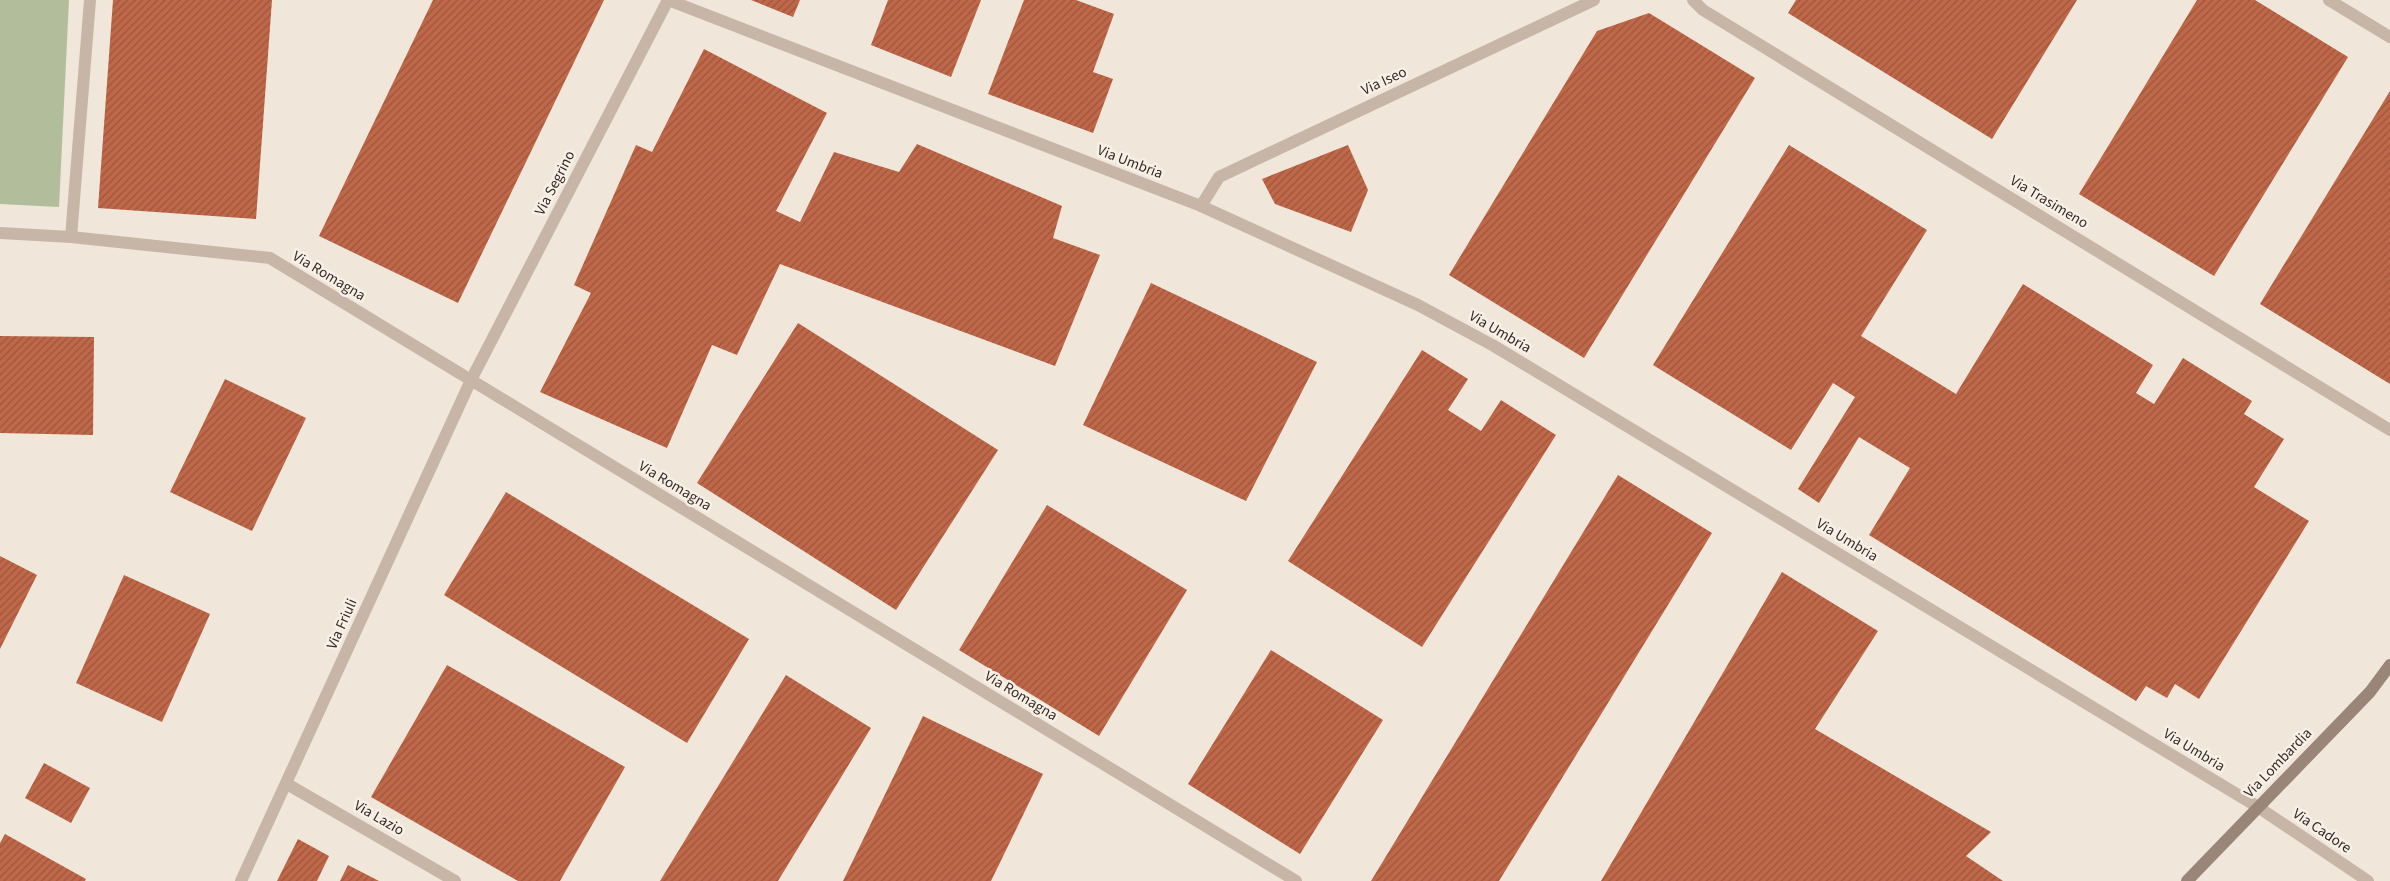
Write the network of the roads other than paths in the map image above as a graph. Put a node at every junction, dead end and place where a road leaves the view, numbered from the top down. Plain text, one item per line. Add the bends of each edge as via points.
1 (90, 0) edge
2 (668, 0) edge
3 (1594, 0) edge
4 (1693, 0) edge
5 (2330, 0) edge
6 (2390, 37) edge
7 (1201, 206) junction
8 (0, 233) edge
9 (71, 237) junction
10 (471, 380) junction
11 (2390, 430) edge
12 (2390, 665) edge
13 (288, 784) junction
14 (2258, 808) junction
15 (242, 881) edge
16 (455, 881) edge
17 (1296, 881) edge
18 (2187, 881) edge
19 (2368, 881) edge

1 - 9 street
2 - 7 street, Via Umbria
2 - 10 street, Via Segrino
3 - 7 street, Via Iseo via 1219,177
4 - 11 street, Via Trasimeno via 1703,10
5 - 6 street
7 - 14 street, Via Umbria via 1418,305 1494,346
8 - 9 street, Via Romagna
9 - 10 street, Via Romagna via 270,258
10 - 13 street, Via Friuli
10 - 17 street, Via Romagna
12 - 14 street, Via Lombardia via 2370,692
13 - 15 street, Via Friuli
13 - 16 street, Via Lazio
14 - 18 street, Via Lombardia
14 - 19 street, Via Cadore

